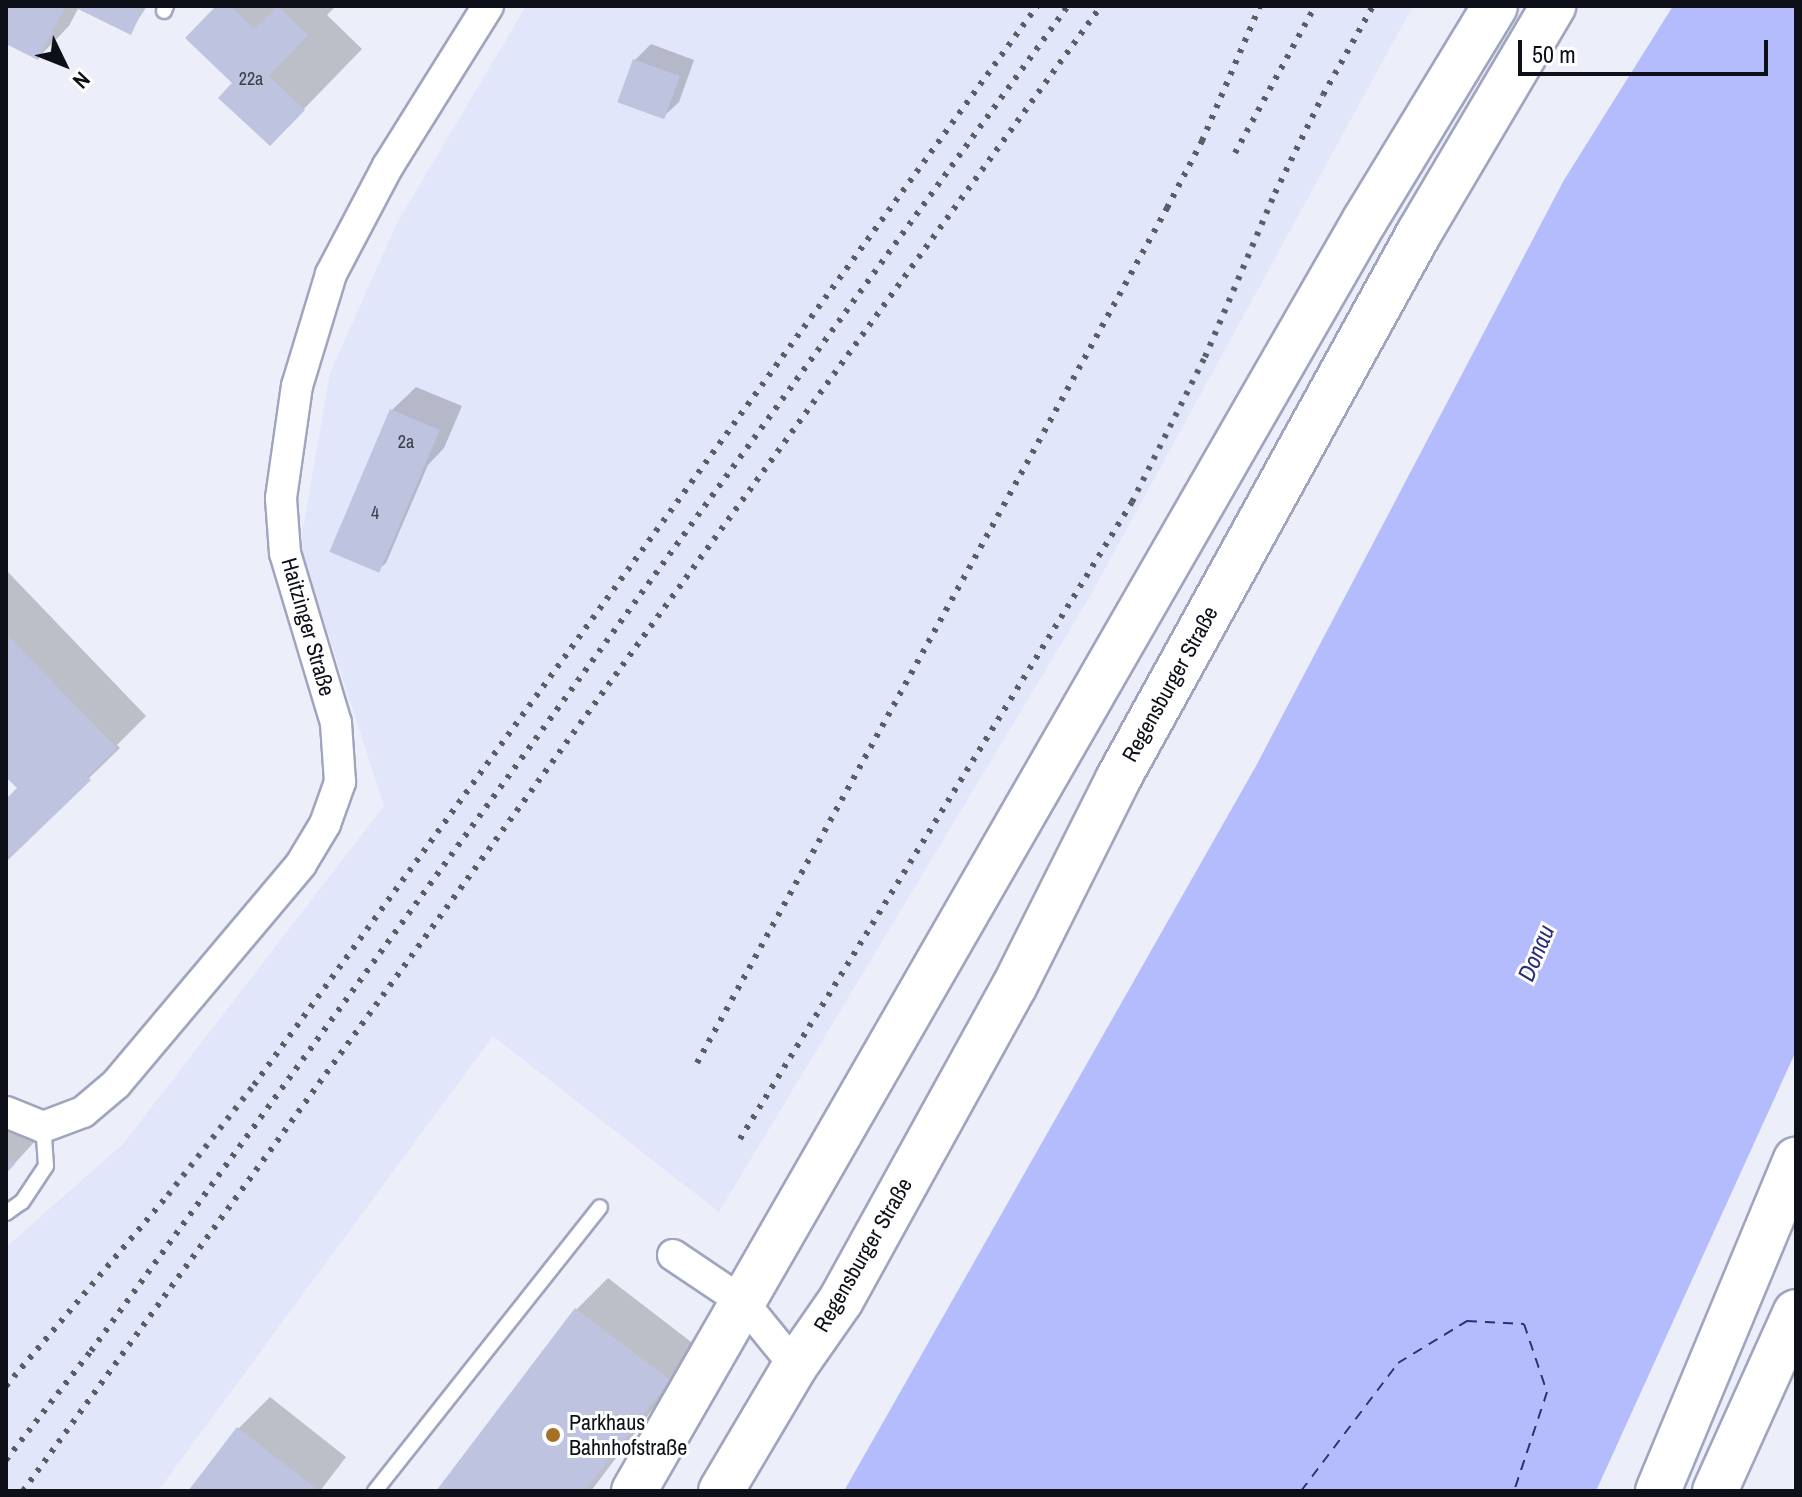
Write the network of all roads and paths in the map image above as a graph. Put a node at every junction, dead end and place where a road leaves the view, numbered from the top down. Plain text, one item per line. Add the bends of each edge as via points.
1 (488, 6) edge
2 (1495, 6) edge
3 (1551, 8) edge
4 (6, 1112) edge
5 (43, 1127) junction
6 (1796, 1160) edge
7 (600, 1207) dead end
8 (6, 1213) edge
9 (673, 1255) dead end
10 (743, 1302) junction
11 (1796, 1312) edge
12 (795, 1366) junction
13 (375, 1491) edge
14 (634, 1491) edge
15 (721, 1491) edge
16 (1658, 1491) edge
17 (1715, 1491) edge

1 - 5 street, Haitzinger Straße via 388,166 331,274 297,386 281,498 285,553 336,723 340,782 325,824 301,864 116,1084 83,1112
2 - 10 main road via 1357,234
3 - 12 main road, Regensburger Straße via 1419,233 1118,779 1014,987 849,1286
4 - 5 street
5 - 8 lane via 46,1166 22,1202
6 - 16 main road
7 - 13 lane
9 - 10 street
10 - 12 street
10 - 14 main road
11 - 17 main road
12 - 15 main road, Regensburger Straße

